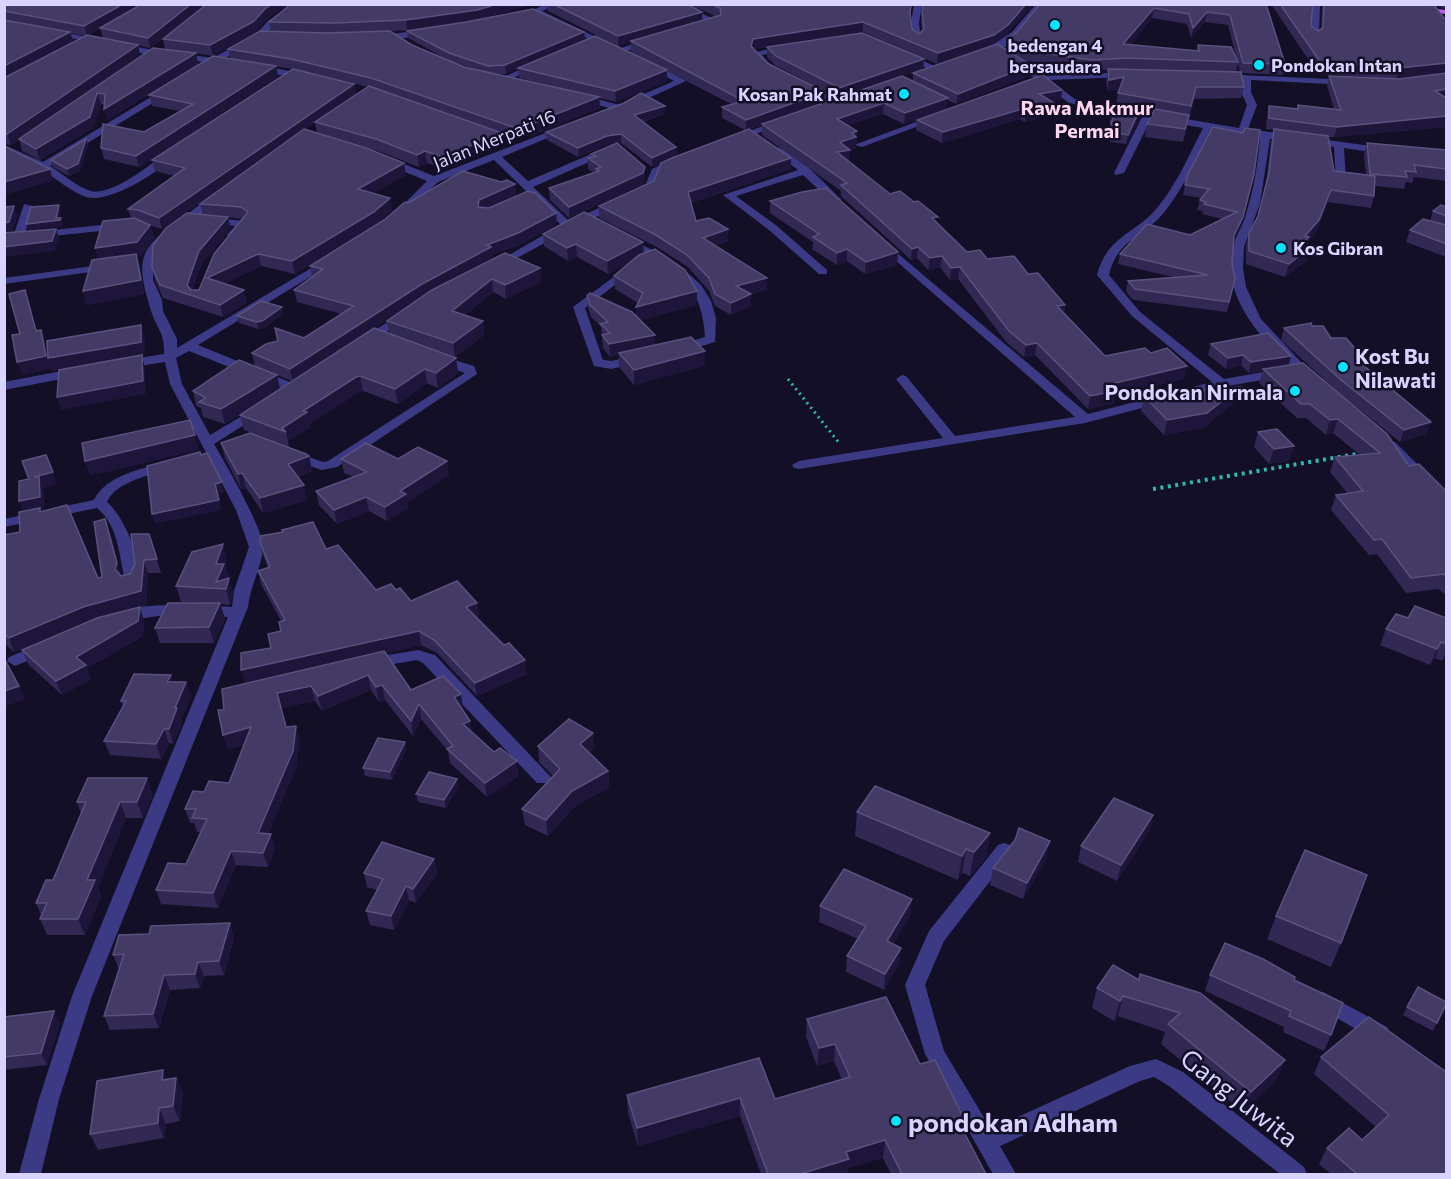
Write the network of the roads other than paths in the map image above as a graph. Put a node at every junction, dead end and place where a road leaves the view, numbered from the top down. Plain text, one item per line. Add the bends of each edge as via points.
1 (298, 4) edge
2 (555, 4) edge
3 (674, 4) edge
4 (918, 4) edge
5 (1316, 4) edge
6 (1037, 5) edge
7 (1412, 8) edge
8 (1435, 10) junction
9 (1446, 12) edge
10 (1446, 24) edge
11 (691, 30) edge
12 (43, 31) edge
13 (104, 32) edge
14 (437, 32) edge
15 (1315, 36) edge
16 (396, 37) junction
17 (365, 38) edge
18 (661, 38) edge
19 (917, 39) edge
20 (87, 40) junction
21 (169, 41) edge
22 (792, 46) edge
23 (410, 48) edge
24 (997, 49) junction
25 (69, 50) edge
26 (619, 50) junction
27 (897, 51) edge
28 (153, 53) junction
29 (975, 58) edge
30 (144, 59) edge
31 (214, 61) junction
32 (545, 62) edge
33 (771, 69) edge
34 (197, 71) edge
35 (292, 74) junction
36 (1137, 74) edge
37 (920, 76) edge
38 (1215, 76) edge
39 (1043, 78) junction
40 (1246, 78) junction
41 (314, 79) edge
42 (282, 81) edge
43 (1355, 82) edge
44 (523, 84) edge
45 (801, 85) edge
46 (172, 87) edge
47 (1017, 87) edge
48 (566, 93) edge
49 (620, 108) junction
50 (816, 110) edge
51 (949, 112) edge
52 (1148, 115) junction
53 (598, 116) edge
54 (794, 118) edge
55 (576, 124) edge
56 (1209, 125) junction
57 (1243, 131) junction
58 (1265, 135) junction
59 (760, 139) junction
60 (22, 145) edge
61 (719, 145) edge
62 (859, 145) dead end
63 (1339, 145) junction
64 (620, 148) edge
65 (8, 149) edge
66 (180, 149) edge
67 (1392, 152) edge
68 (373, 155) edge
69 (495, 156) junction
70 (688, 157) edge
71 (43, 166) junction
72 (804, 171) junction
73 (1119, 172) dead end
74 (434, 180) junction
75 (1341, 181) edge
76 (528, 192) junction
77 (224, 193) edge
78 (28, 206) dead end
79 (846, 210) edge
80 (188, 219) junction
81 (388, 222) edge
82 (132, 226) edge
83 (568, 226) junction
84 (148, 230) edge
85 (871, 233) edge
86 (619, 235) edge
87 (20, 236) junction
88 (163, 236) junction
89 (4, 238) edge
90 (224, 243) edge
91 (657, 256) junction
92 (335, 258) edge
93 (136, 263) junction
94 (491, 269) edge
95 (823, 272) dead end
96 (4, 281) edge
97 (419, 306) edge
98 (373, 336) junction
99 (391, 342) edge
100 (189, 346) junction
101 (355, 347) edge
102 (669, 351) edge
103 (429, 356) edge
104 (170, 357) junction
105 (645, 357) edge
106 (110, 367) edge
107 (1302, 370) junction
108 (87, 371) edge
109 (902, 379) dead end
110 (1221, 383) junction
111 (1316, 383) edge
112 (4, 386) edge
113 (293, 388) edge
114 (265, 407) edge
115 (1085, 419) junction
116 (1375, 433) edge
117 (951, 439) junction
118 (207, 450) junction
119 (280, 451) edge
120 (182, 462) edge
121 (799, 465) dead end
122 (1446, 500) edge
123 (100, 503) junction
124 (4, 523) edge
125 (129, 582) edge
126 (237, 612) junction
127 (110, 621) edge
128 (54, 644) edge
129 (15, 661) dead end
130 (358, 665) edge
131 (223, 697) edge
132 (203, 701) junction
133 (543, 779) dead end
134 (1004, 850) edge
135 (1307, 991) edge
136 (1393, 1042) edge
137 (986, 1142) junction
138 (30, 1174) edge
139 (1005, 1174) edge
140 (1296, 1174) edge

1 - 31 street via 271,24 264,37
2 - 26 street via 529,11
3 - 11 street via 716,22
4 - 19 street
5 - 15 street
6 - 24 street via 1011,39
7 - 8 main road
8 - 9 main road
8 - 10 street
12 - 20 street
13 - 20 street
14 - 16 street
16 - 17 street
16 - 23 street
18 - 26 street
20 - 25 street
20 - 28 street
21 - 28 street
22 - 33 street via 756,53
24 - 29 street
24 - 39 street
26 - 49 street via 681,81
27 - 37 street via 943,68
28 - 30 street
28 - 31 street
31 - 34 street
31 - 35 street
32 - 44 street via 498,80
35 - 41 street
35 - 42 street
36 - 39 street
38 - 40 street
39 - 47 street
39 - 52 street via 1072,101
40 - 43 street
40 - 57 street via 1251,105
45 - 50 street via 843,101
46 - 71 street
48 - 49 street
49 - 53 street
51 - 62 street
52 - 56 street
52 - 73 street
54 - 59 street
55 - 69 street, Jalan Merpati 16 via 516,143
56 - 57 street
56 - 110 street via 1159,212 1116,245 1105,260 1103,275 1136,314
57 - 58 street
58 - 63 street
58 - 107 street via 1259,184 1248,228 1239,245 1238,274 1242,299 1253,318
59 - 61 street
59 - 72 street
60 - 65 street
63 - 67 street
63 - 75 street
64 - 76 street
65 - 71 street
66 - 71 street via 102,194 88,194
68 - 74 street
69 - 74 street, Jalan Merpati 16
69 - 76 street
70 - 83 street via 649,173 650,188 593,222
72 - 79 street
72 - 95 street via 728,195
74 - 81 street, Jalan Merpati 16
76 - 83 street
77 - 80 street
78 - 87 street
80 - 88 street
80 - 90 street via 243,224
82 - 87 street
83 - 94 street
84 - 88 street
85 - 115 street
86 - 91 street
87 - 89 street
88 - 93 street
91 - 102 street via 699,287 707,302 712,337
91 - 105 street via 634,265 579,307 601,365
92 - 100 street
93 - 96 street
93 - 104 street via 171,339
97 - 98 street
98 - 99 street
98 - 101 street
100 - 104 street
100 - 113 street
103 - 119 street via 470,369 471,374 332,464 322,466
104 - 106 street
104 - 118 street via 177,384
107 - 110 street
107 - 111 street
108 - 112 street
109 - 117 street
110 - 115 street
114 - 118 street
115 - 117 street
116 - 122 street
117 - 121 street
118 - 126 street via 243,510 256,547
120 - 123 street via 134,475 107,491
123 - 124 street
123 - 125 street via 111,510 120,531 131,576
126 - 127 street via 172,609
126 - 132 street
128 - 129 street
130 - 133 street via 418,654 429,659
131 - 132 street
132 - 138 street via 82,996
134 - 137 street via 936,937 915,985 935,1054
135 - 136 street
137 - 139 street
137 - 140 street, Gang Juwita via 1137,1072 1156,1068 1176,1079

